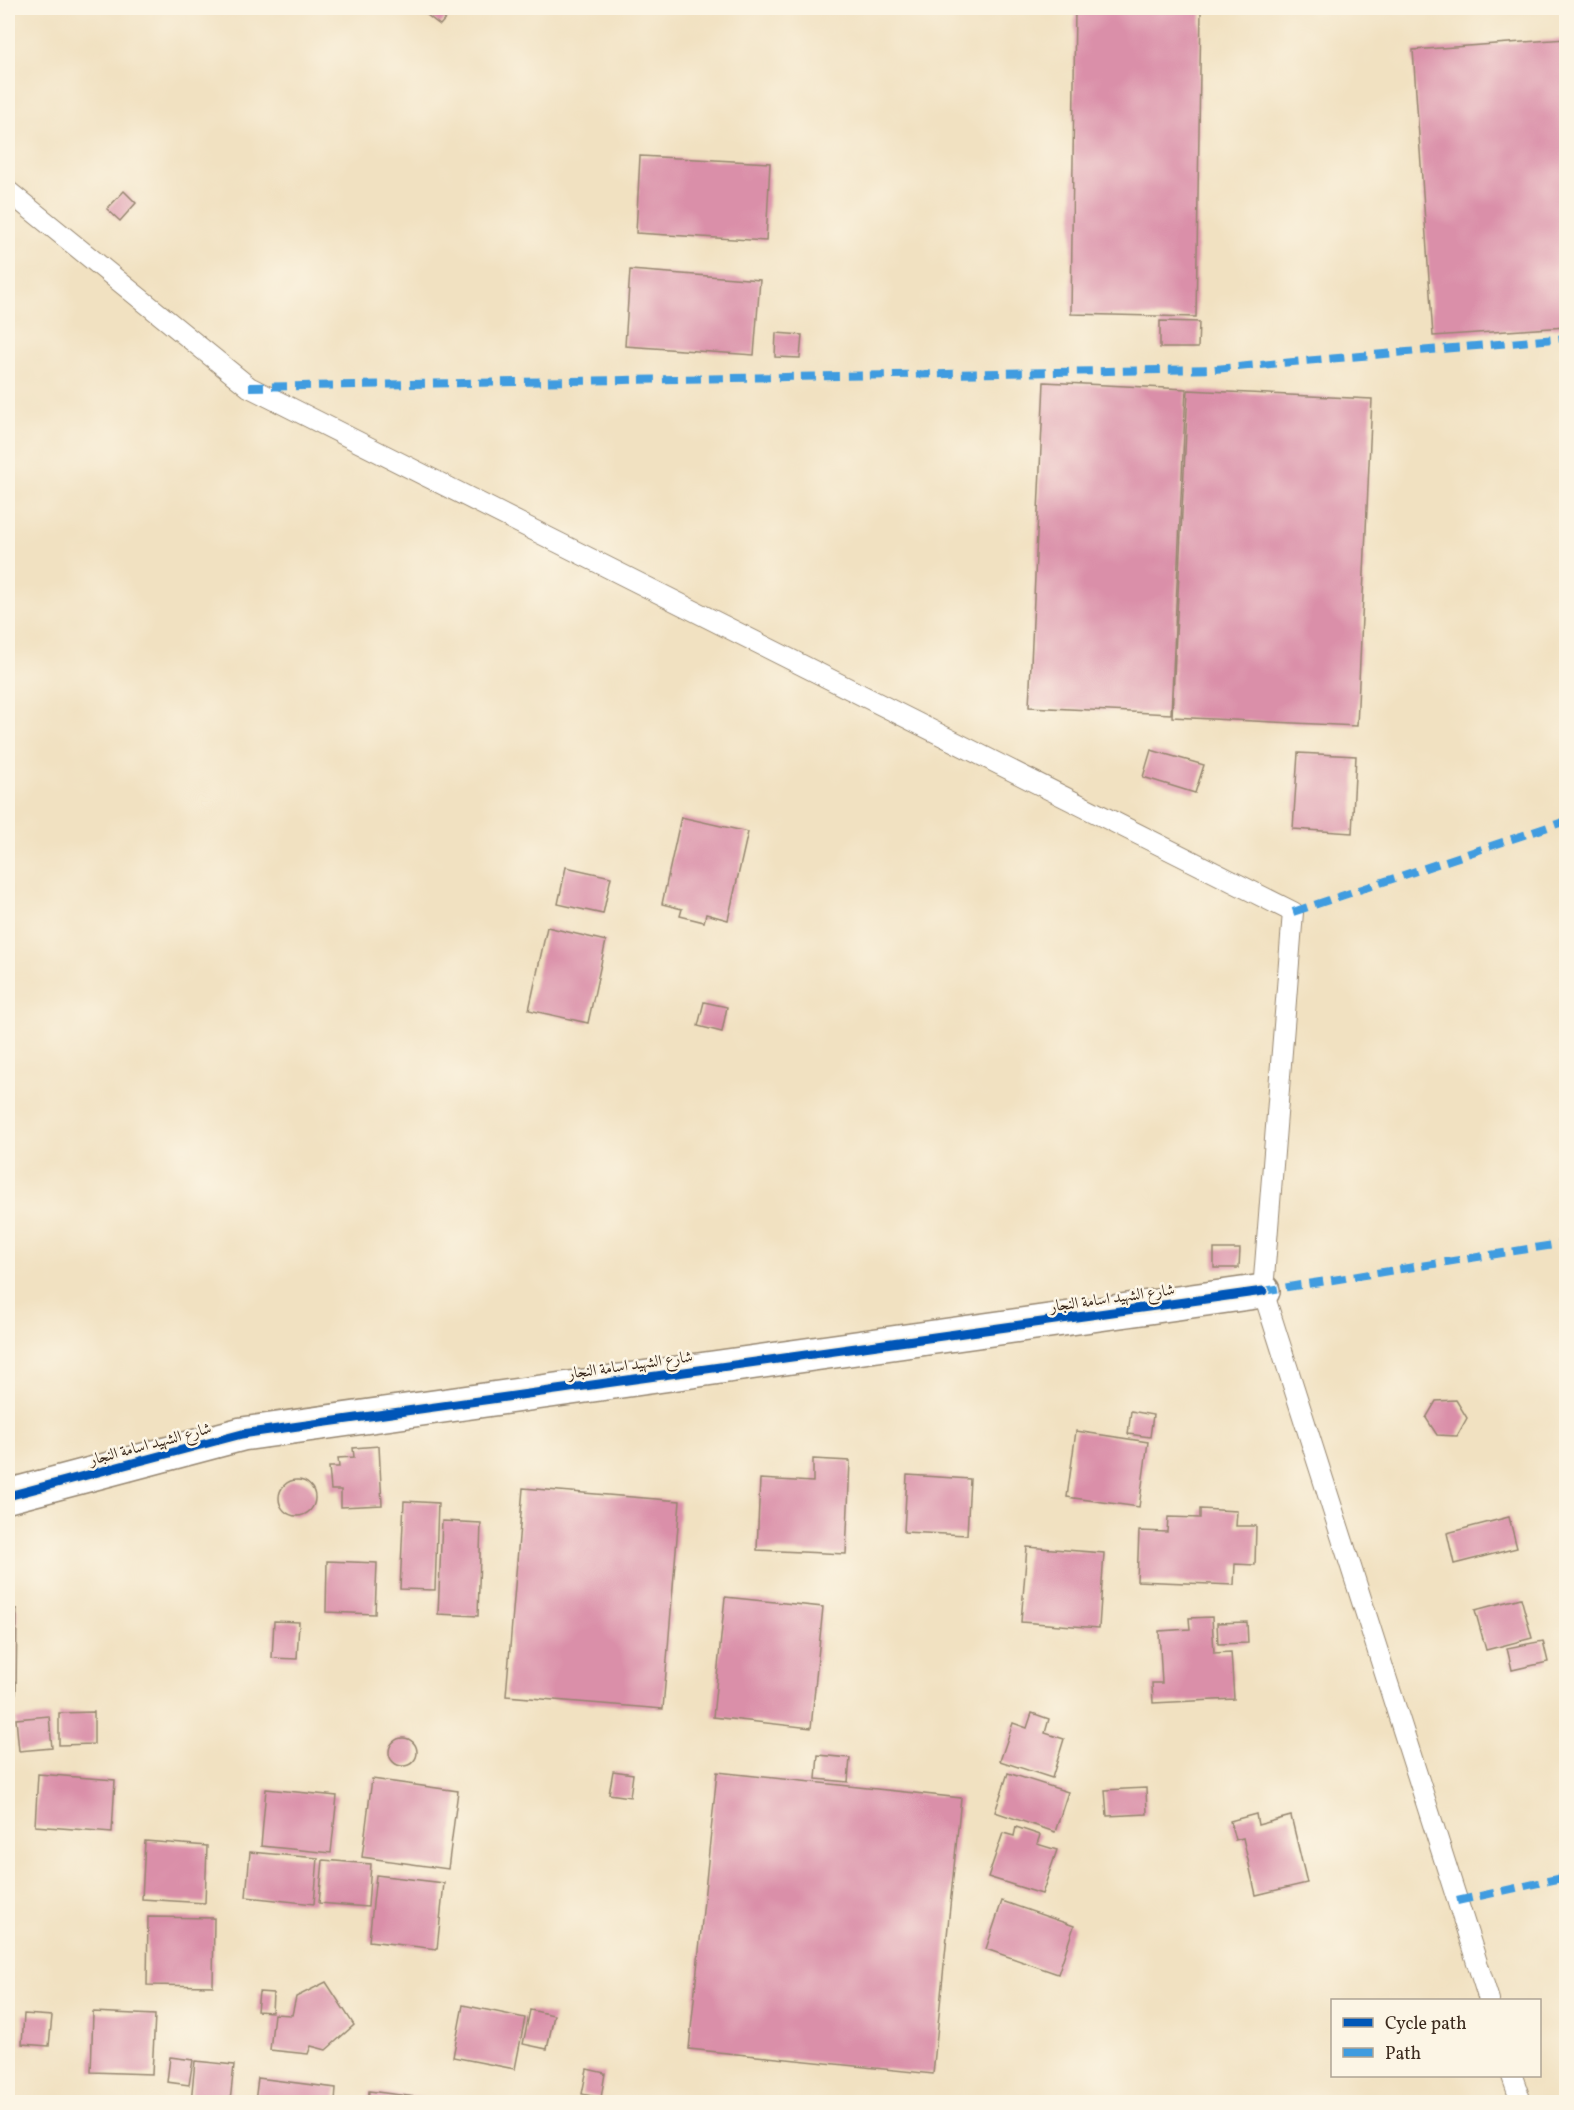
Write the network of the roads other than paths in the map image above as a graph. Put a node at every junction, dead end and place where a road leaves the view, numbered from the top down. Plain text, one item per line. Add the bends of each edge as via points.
1 (8, 191) edge
2 (1263, 1291) junction
3 (8, 1496) edge
4 (1488, 1999) edge
5 (1512, 2077) edge
6 (1521, 2103) edge

1 - 2 lane via 249,387 1293,912
2 - 3 street, شارع الشهيد اسامة النجار via 242,1434
2 - 4 lane
5 - 6 lane

